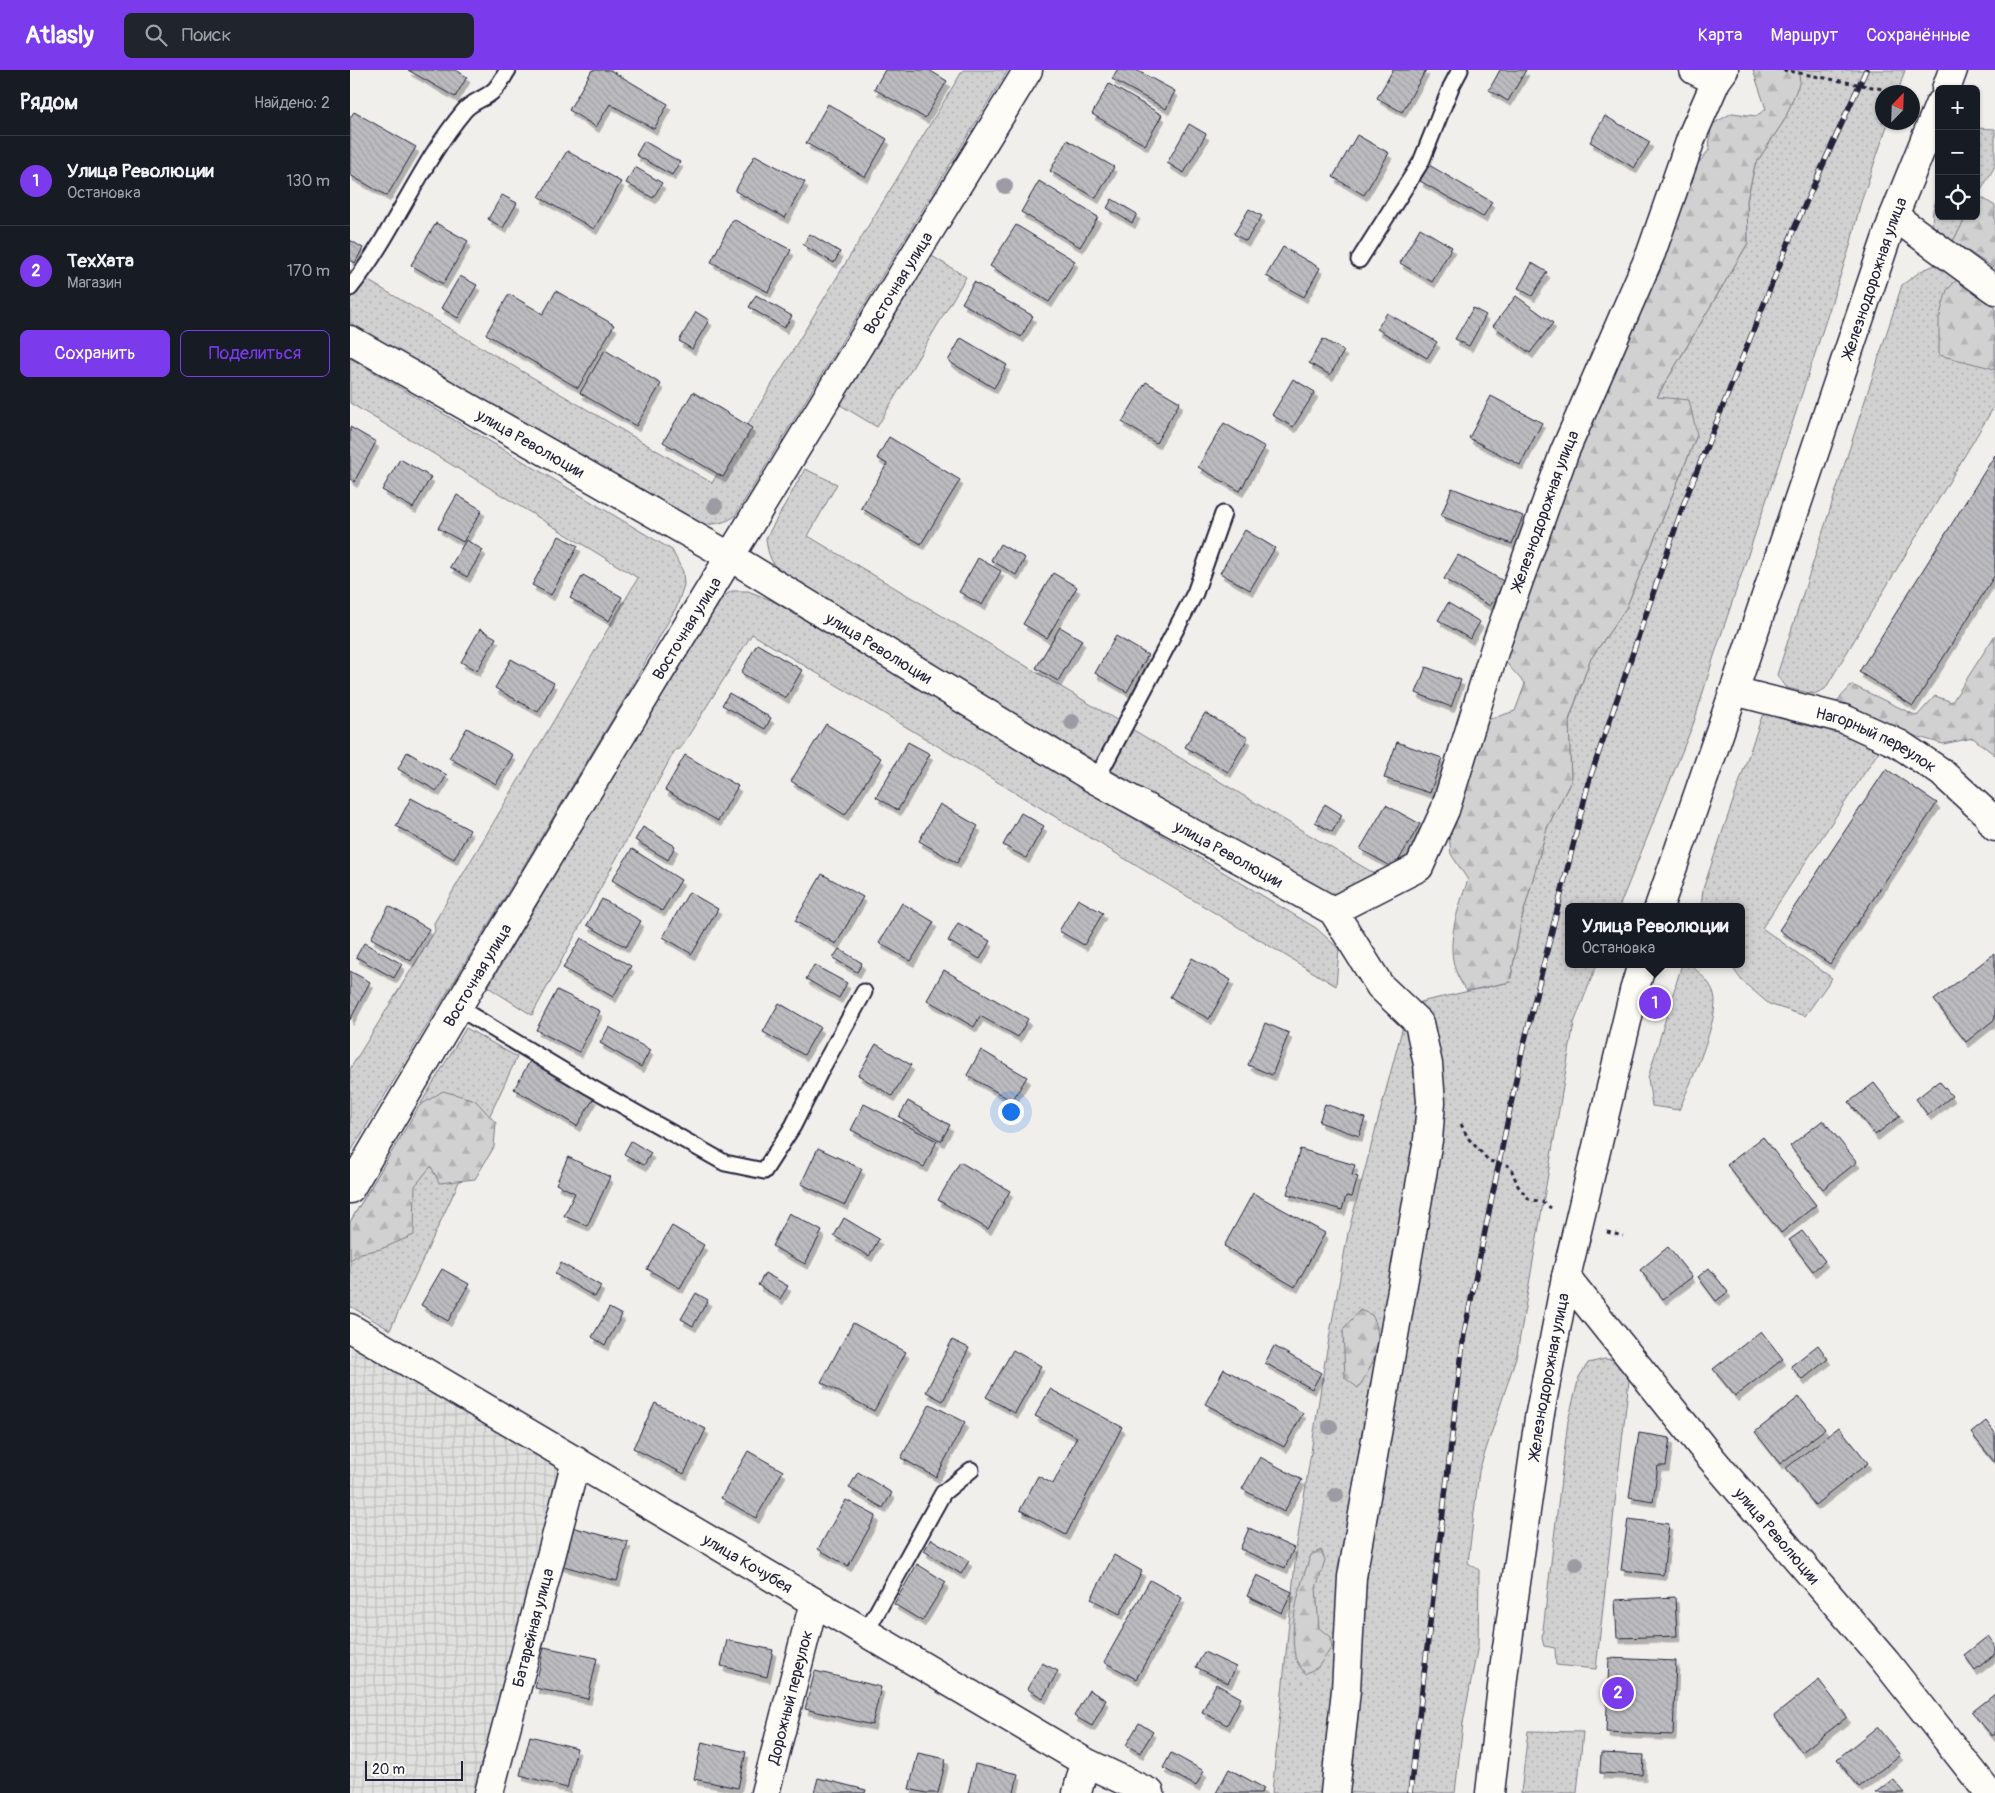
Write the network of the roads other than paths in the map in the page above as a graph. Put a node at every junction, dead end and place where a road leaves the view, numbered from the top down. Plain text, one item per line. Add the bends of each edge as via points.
1 (508, 70) edge
2 (1028, 70) edge
3 (1460, 70) edge
4 (1953, 70) edge
5 (1711, 74) edge
6 (1947, 85) edge
7 (1935, 115) edge
8 (1894, 216) junction
9 (1359, 260) dead end
10 (350, 288) edge
11 (1995, 290) edge
12 (350, 340) edge
13 (1224, 514) dead end
14 (729, 556) junction
15 (1734, 691) junction
16 (1096, 780) junction
17 (1995, 827) edge
18 (1660, 903) edge
19 (1333, 911) junction
20 (1641, 968) edge
21 (864, 992) dead end
22 (457, 1007) junction
23 (350, 1189) edge
24 (1566, 1277) junction
25 (350, 1328) edge
26 (576, 1460) junction
27 (971, 1470) dead end
28 (814, 1602) junction
29 (866, 1632) junction
30 (1085, 1762) junction
31 (489, 1793) edge
32 (765, 1793) edge
33 (1077, 1793) edge
34 (1150, 1793) edge
35 (1335, 1793) edge
36 (1490, 1793) edge
37 (1989, 1793) edge

1 - 10 lane via 493,91 465,109 412,186 383,239
2 - 14 street, Восточная улица
3 - 9 lane via 1450,87 1421,162
4 - 6 street
5 - 19 street, Железнодорожная улица via 1651,253 1564,453 1497,642 1446,810 1419,867
7 - 8 street, Железнодорожная улица
8 - 11 street
8 - 15 street, Железнодорожная улица
12 - 14 street, улица Революции
13 - 16 lane via 1195,593
14 - 16 street, улица Революции
14 - 22 street, Восточная улица
15 - 17 street, Нагорный переулок via 1844,719 1899,744 1941,772 1986,814
15 - 18 street, Железнодорожная улица
16 - 19 street, улица Революции
19 - 35 street, улица Революции via 1380,986 1419,1023 1428,1064 1431,1102 1426,1150 1352,1577 1346,1690
20 - 24 street, Железнодорожная улица
21 - 22 lane via 793,1126 764,1171 725,1163
22 - 23 street, Восточная улица
24 - 36 street, Железнодорожная улица via 1538,1418
24 - 37 street, улица Революции via 1711,1458 1885,1661
25 - 26 street, улица Кочубея
26 - 28 street, улица Кочубея
26 - 31 street, Батарейная улица
27 - 29 lane via 943,1493
28 - 29 street, улица Кочубея
28 - 32 street, Дорожный переулок
29 - 30 street, улица Кочубея
30 - 33 street
30 - 34 street, улица Кочубея

